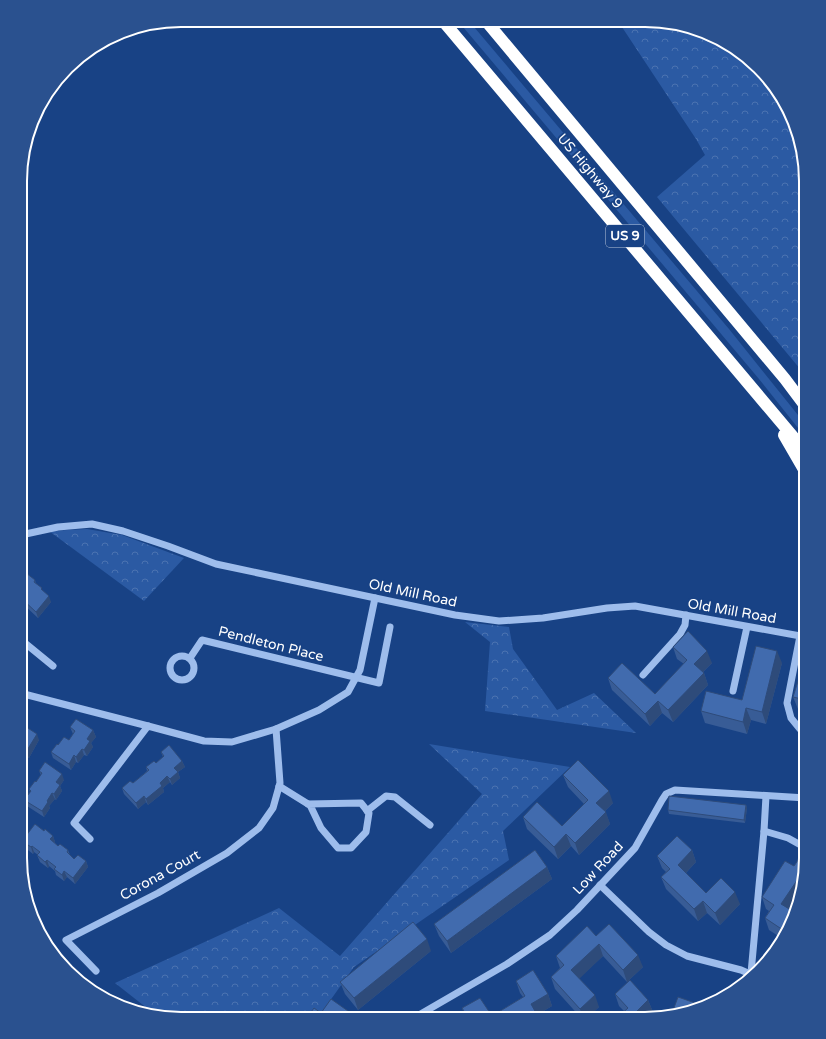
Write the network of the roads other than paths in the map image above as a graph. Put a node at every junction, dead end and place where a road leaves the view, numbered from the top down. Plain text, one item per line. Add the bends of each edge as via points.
1 (448, 27) edge
2 (491, 27) edge
3 (799, 398) edge
4 (770, 409) junction
5 (799, 444) edge
6 (799, 461) edge
7 (27, 534) edge
8 (375, 598) junction
9 (686, 615) junction
10 (390, 627) dead end
11 (747, 627) junction
12 (799, 635) edge
13 (27, 645) edge
14 (799, 653) edge
15 (190, 658) dead end
16 (53, 666) dead end
17 (643, 675) dead end
18 (356, 678) junction
19 (733, 691) dead end
20 (27, 695) edge
21 (148, 726) junction
22 (799, 728) edge
23 (276, 729) junction
24 (279, 786) junction
25 (766, 796) junction
26 (799, 798) edge
27 (308, 804) junction
28 (367, 811) junction
29 (430, 825) dead end
30 (764, 831) junction
31 (90, 838) dead end
32 (799, 844) edge
33 (600, 885) junction
34 (750, 970) edge
35 (96, 971) dead end
36 (747, 973) edge
37 (423, 1012) edge

1 - 4 highway, US Highway 9 / US 9
2 - 3 highway, US Highway 9 / US 9
4 - 5 highway, US Highway 9 / US 9
4 - 6 highway
7 - 8 street, Old Mill Road via 58,527 92,524 124,531 216,564
8 - 9 street, Old Mill Road via 455,615 499,621 635,606
8 - 18 street via 360,670
9 - 11 street, Old Mill Road
9 - 17 street via 685,625 680,634
10 - 18 street, Pendleton Place via 379,683
11 - 12 street, Old Mill Road
11 - 19 street
13 - 16 street
14 - 22 street via 787,703 791,718
15 - 18 street, Pendleton Place via 202,640
18 - 23 street via 348,692 319,710
20 - 21 street
21 - 23 street via 204,741 232,742
21 - 31 street via 74,823
23 - 24 street, Corona Court
24 - 27 street
24 - 35 street, Corona Court via 274,808 259,828 227,853 158,893 66,940
25 - 26 street, Low Road
25 - 30 street
25 - 33 street, Low Road via 675,790 666,794 635,848
27 - 28 street via 361,803
27 - 28 street via 321,828 338,848 351,848 366,832 369,813
28 - 29 street via 386,796 395,797
30 - 32 street
30 - 34 street
33 - 36 street via 666,945 687,956
33 - 37 street, Low Road via 550,935 507,964

